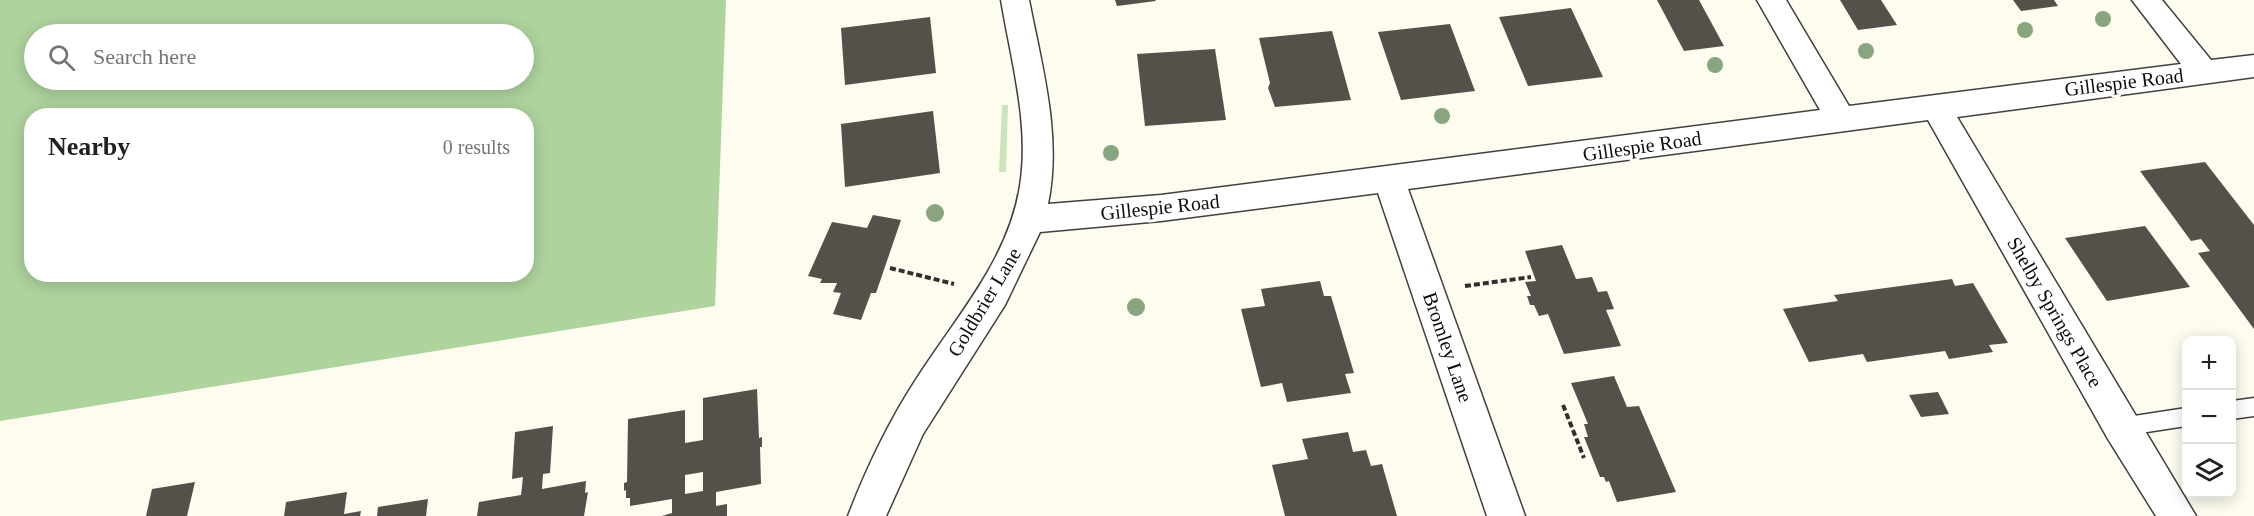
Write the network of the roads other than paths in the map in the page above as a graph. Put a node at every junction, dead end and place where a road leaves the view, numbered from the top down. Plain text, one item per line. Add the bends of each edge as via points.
1 (1015, 0) edge
2 (1771, 0) edge
3 (2146, 0) edge
4 (2254, 66) edge
5 (2204, 72) junction
6 (1935, 106) junction
7 (1841, 119) junction
8 (1389, 178) junction
9 (1029, 219) junction
10 (2254, 407) edge
11 (2236, 409) edge
12 (2182, 418) edge
13 (2121, 427) junction
14 (867, 516) edge
15 (1506, 516) edge
16 (2176, 516) edge

1 - 9 street, Goldbrier Lane via 1035,126 1036,183
2 - 7 street
3 - 5 street
4 - 5 street, Gillespie Road
5 - 6 street, Gillespie Road
6 - 7 street, Gillespie Road
6 - 13 street, Shelby Springs Place
7 - 8 street, Gillespie Road
8 - 9 street, Gillespie Road via 1161,208
8 - 15 street, Bromley Lane
9 - 14 street, Goldbrier Lane via 1000,283 901,441
10 - 11 lane
12 - 13 lane
13 - 16 street, Shelby Springs Place

